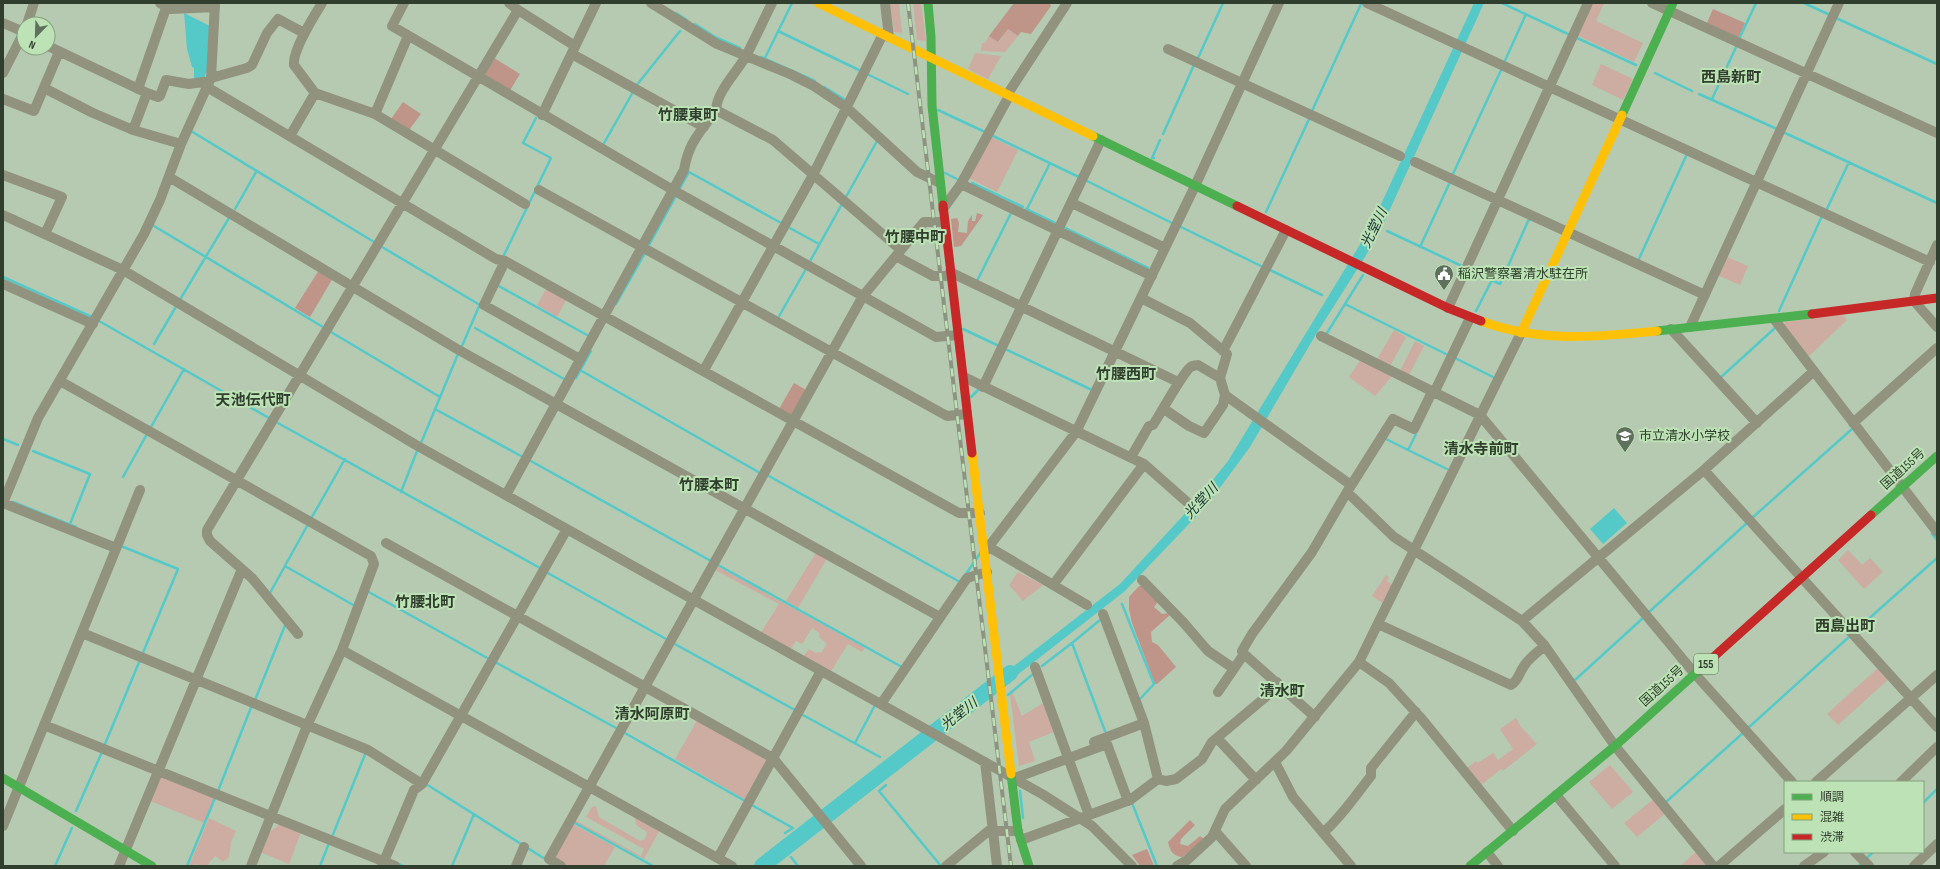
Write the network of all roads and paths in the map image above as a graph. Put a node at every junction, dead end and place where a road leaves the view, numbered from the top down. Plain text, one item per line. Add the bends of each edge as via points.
1 (34, 3) edge
2 (322, 3) edge
3 (404, 3) edge
4 (509, 3) edge
5 (596, 3) edge
6 (651, 3) edge
7 (772, 3) edge
8 (818, 3) edge
9 (886, 3) edge
10 (928, 3) edge
11 (1067, 3) edge
12 (1279, 3) edge
13 (1367, 3) edge
14 (1588, 3) edge
15 (1652, 3) edge
16 (1839, 3) edge
17 (163, 5) edge
18 (215, 5) edge
19 (1671, 7) edge
20 (518, 10) junction
21 (29, 16) edge
22 (3, 23) edge
23 (16, 28) edge
24 (304, 33) junction
25 (408, 36) junction
26 (886, 36) junction
27 (16, 47) edge
28 (1168, 49) dead end
29 (56, 50) edge
30 (574, 50) junction
31 (60, 52) junction
32 (745, 57) junction
33 (932, 58) junction
34 (3, 73) edge
35 (1806, 74) junction
36 (478, 77) junction
37 (209, 82) junction
38 (1242, 83) junction
39 (1550, 87) junction
40 (44, 88) junction
41 (143, 91) junction
42 (315, 93) junction
43 (1008, 96) junction
44 (3, 99) edge
45 (846, 108) junction
46 (716, 110) junction
47 (375, 114) junction
48 (542, 115) junction
49 (1620, 120) junction
50 (704, 127) junction
51 (133, 130) junction
52 (1937, 133) edge
53 (290, 136) junction
54 (1101, 140) junction
55 (181, 144) junction
56 (435, 150) junction
57 (1400, 156) dead end
58 (1415, 162) dead end
59 (3, 175) edge
60 (813, 175) junction
61 (168, 177) junction
62 (1756, 182) junction
63 (940, 183) junction
64 (961, 184) junction
65 (1195, 186) junction
66 (539, 190) dead end
67 (673, 190) junction
68 (1498, 200) junction
69 (403, 203) junction
70 (1072, 203) junction
71 (525, 204) dead end
72 (943, 209) junction
73 (3, 215) edge
74 (944, 222) junction
75 (1059, 230) junction
76 (1286, 230) junction
77 (1568, 233) junction
78 (45, 234) junction
79 (1937, 245) edge
80 (642, 246) junction
81 (774, 246) junction
82 (1165, 248) junction
83 (898, 253) junction
84 (505, 260) junction
85 (1930, 262) junction
86 (124, 270) junction
87 (950, 274) junction
88 (1152, 276) junction
89 (3, 284) edge
90 (353, 287) junction
91 (1705, 295) junction
92 (862, 296) junction
93 (1141, 298) junction
94 (1937, 298) edge
95 (1914, 301) junction
96 (742, 303) junction
97 (1022, 306) junction
98 (1448, 308) junction
99 (604, 314) junction
100 (1470, 318) junction
101 (1774, 319) junction
102 (93, 324) junction
103 (1690, 327) junction
104 (1937, 327) edge
105 (1671, 329) junction
106 (1521, 333) junction
107 (958, 335) junction
108 (1320, 336) dead end
109 (1937, 348) edge
110 (1115, 351) junction
111 (1224, 351) junction
112 (832, 352) junction
113 (580, 359) junction
114 (704, 370) junction
115 (1814, 371) junction
116 (301, 375) junction
117 (964, 377) junction
118 (1220, 378) junction
119 (60, 381) junction
120 (1178, 382) junction
121 (982, 386) junction
122 (1433, 392) junction
123 (1225, 395) junction
124 (556, 403) junction
125 (1164, 409) junction
126 (968, 414) junction
127 (1480, 416) junction
128 (794, 420) junction
129 (1757, 423) junction
130 (1853, 423) junction
131 (1076, 432) junction
132 (1937, 456) edge
133 (1131, 458) junction
134 (1144, 464) junction
135 (1704, 470) junction
136 (237, 480) junction
137 (1902, 487) junction
138 (1349, 489) junction
139 (140, 490) dead end
140 (506, 495) junction
141 (1187, 502) dead end
142 (3, 503) edge
143 (745, 508) junction
144 (980, 513) junction
145 (566, 529) junction
146 (1937, 532) edge
147 (386, 543) dead end
148 (116, 548) junction
149 (1414, 549) junction
150 (987, 550) junction
151 (1599, 558) junction
152 (242, 569) junction
153 (987, 572) junction
154 (1802, 578) junction
155 (1142, 580) dead end
156 (1053, 585) junction
157 (694, 600) junction
158 (1087, 605) dead end
159 (1103, 614) dead end
160 (518, 615) junction
161 (940, 617) junction
162 (1522, 621) junction
163 (1378, 624) junction
164 (82, 633) junction
165 (298, 634) dead end
166 (1545, 646) junction
167 (342, 650) junction
168 (1244, 654) junction
169 (1359, 662) junction
170 (1035, 667) dead end
171 (1233, 668) junction
172 (821, 670) junction
173 (1695, 674) junction
174 (1937, 675) edge
175 (195, 679) junction
176 (1277, 682) junction
177 (645, 687) junction
178 (1218, 692) dead end
179 (1911, 698) junction
180 (881, 704) junction
181 (1416, 712) junction
182 (461, 716) junction
183 (1315, 717) junction
184 (1144, 722) junction
185 (44, 726) junction
186 (307, 726) junction
187 (1937, 728) edge
188 (1217, 738) junction
189 (1615, 746) junction
190 (1937, 747) edge
191 (1067, 755) junction
192 (773, 758) junction
193 (985, 762) junction
194 (1275, 762) junction
195 (158, 771) junction
196 (1013, 776) junction
197 (3, 778) edge
198 (1158, 779) junction
199 (1256, 780) junction
200 (1791, 781) edge
201 (1817, 781) edge
202 (1902, 781) edge
203 (422, 784) junction
204 (589, 786) junction
205 (19, 788) junction
206 (1556, 795) junction
207 (1128, 801) junction
208 (1784, 810) edge
209 (1085, 816) junction
210 (271, 817) junction
211 (3, 826) edge
212 (992, 830) junction
213 (1215, 831) junction
214 (1513, 831) junction
215 (1323, 833) junction
216 (1020, 836) junction
217 (1937, 844) edge
218 (524, 847) dead end
219 (125, 850) junction
220 (1487, 852) junction
221 (1823, 853) edge
222 (1856, 853) edge
223 (718, 858) junction
224 (383, 864) edge
225 (119, 866) edge
226 (152, 866) edge
227 (251, 866) edge
228 (395, 866) edge
229 (516, 866) edge
230 (561, 866) edge
231 (732, 866) edge
232 (861, 866) edge
233 (946, 866) edge
234 (997, 866) edge
235 (1028, 866) edge
236 (1132, 866) edge
237 (1177, 866) edge
238 (1246, 866) edge
239 (1351, 866) edge
240 (1470, 866) edge
241 (1498, 866) edge
242 (1615, 866) edge
243 (1713, 866) edge
244 (1719, 866) edge
245 (1804, 866) edge
246 (1869, 866) edge
247 (1914, 866) edge

1 - 21 street
2 - 24 street
3 - 25 street via 392,26
4 - 20 street
5 - 30 street
6 - 32 street via 717,44
7 - 32 street
8 - 26 main road
9 - 26 street
10 - 33 main road
11 - 43 street
12 - 38 street
13 - 39 street
14 - 39 street
15 - 19 street
16 - 35 street
17 - 18 street via 171,9
17 - 41 street
18 - 37 street
19 - 35 street
19 - 49 main road
20 - 30 street
20 - 36 street
22 - 23 street
24 - 37 street via 278,19 267,33 252,64
24 - 42 street via 294,65
25 - 36 street
25 - 47 street
26 - 33 main road
26 - 45 street
27 - 34 street
28 - 38 street
29 - 31 street
30 - 48 street
30 - 50 street
31 - 40 street
31 - 41 street
32 - 45 street via 790,74
32 - 46 street via 723,92
33 - 43 main road
33 - 63 main road via 932,106
35 - 52 street
35 - 62 street
36 - 48 street
36 - 56 street
37 - 41 street via 189,84 166,80 158,97
37 - 53 street
37 - 55 street
38 - 57 street
38 - 65 street
39 - 49 street
39 - 68 street
40 - 44 street via 34,111
40 - 51 street
41 - 51 street
42 - 47 street
42 - 53 street
43 - 54 main road
43 - 64 street
45 - 60 street
45 - 63 street via 917,172
46 - 50 street
46 - 60 street via 773,140
47 - 56 street
48 - 67 street
49 - 62 street
49 - 77 main road
50 - 67 street via 693,140 686,156 684,170
51 - 55 street
53 - 69 street
54 - 65 main road
54 - 70 street
55 - 61 street
56 - 69 street
56 - 71 street
58 - 68 street
59 - 78 street via 62,197
60 - 81 street
60 - 83 street
61 - 86 street via 144,234
61 - 90 street
62 - 85 street
62 - 91 street
63 - 72 main road
64 - 72 street
64 - 75 street
65 - 76 main road
65 - 82 street
66 - 80 street
67 - 80 street
67 - 81 street
68 - 77 street
68 - 98 street
69 - 84 street via 496,259
69 - 90 street
70 - 75 street
70 - 82 street
72 - 74 main road
73 - 78 street
74 - 83 street via 924,222
74 - 87 main road
75 - 88 street
75 - 97 street
76 - 98 main road
76 - 111 street
77 - 91 street
77 - 106 main road
78 - 86 street
79 - 85 street
80 - 96 street
80 - 99 street
81 - 92 street
81 - 96 street
82 - 88 street
83 - 87 street via 933,276
83 - 92 street
84 - 99 street
84 - 113 street via 484,305
85 - 95 street
86 - 102 street
86 - 116 street
87 - 97 street
87 - 107 main road
88 - 93 street
89 - 102 street
90 - 116 street
90 - 124 street
91 - 103 street
92 - 107 street via 936,337
92 - 112 street
93 - 110 street
93 - 111 street via 1190,323
94 - 95 main road
95 - 101 main road
95 - 104 street
96 - 112 street
96 - 114 street
97 - 110 street
97 - 121 street
98 - 100 main road
99 - 113 street
99 - 114 street
100 - 106 main road
100 - 122 street
101 - 103 main road
101 - 115 street
102 - 119 street
103 - 105 main road
105 - 106 main road via 1579,338
105 - 129 street
106 - 127 street
107 - 117 main road
108 - 122 street
109 - 130 street
110 - 120 street
110 - 131 street
111 - 118 street via 1227,354
112 - 126 street via 946,416
112 - 128 street
113 - 124 street
114 - 128 street
115 - 129 street
115 - 130 street
116 - 136 street
116 - 140 street via 416,445
117 - 121 street
117 - 126 main road
118 - 120 street via 1198,365 1190,367
118 - 123 street
119 - 136 street
119 - 142 street via 38,418
120 - 125 street
121 - 131 street
122 - 127 street
122 - 138 street via 1414,430 1393,419
123 - 125 street via 1223,405 1204,433
123 - 138 street
124 - 140 street
124 - 143 street
125 - 133 street via 1153,425 1149,426
126 - 144 main road
127 - 149 street
127 - 151 street
128 - 143 street
128 - 144 street via 959,513
129 - 135 street
130 - 137 street
131 - 133 street
131 - 150 street
132 - 137 main road, 国道155号 / 155
133 - 134 street
134 - 141 street
134 - 156 street
135 - 151 street
135 - 154 street
136 - 152 street via 207,530 207,535 210,541
136 - 167 street via 374,560
137 - 146 street
137 - 154 main road, 国道155号 / 155
138 - 149 street via 1394,537
138 - 168 street via 1312,552 1252,634 1242,651
139 - 148 street
140 - 145 street
142 - 148 street
143 - 157 street
143 - 161 street
144 - 150 main road
145 - 157 street
145 - 160 street
147 - 160 street
148 - 164 street
149 - 162 street
149 - 163 street
150 - 153 main road
150 - 156 street
151 - 162 street
151 - 173 street
152 - 165 street
152 - 175 street
153 - 161 street via 967,578
153 - 196 main road
154 - 173 main road, 国道155号 / 155
154 - 179 street
155 - 171 street via 1208,651
156 - 158 street
157 - 172 street
157 - 177 street
159 - 184 street
160 - 177 street
160 - 182 street
161 - 180 street
162 - 166 street
163 - 166 street via 1511,685 1515,683 1523,666
163 - 169 street
164 - 175 street
164 - 185 street
166 - 189 street
167 - 182 street
167 - 186 street
168 - 171 street
168 - 176 street
169 - 181 street via 1389,683
169 - 183 street
170 - 191 street
171 - 178 street
172 - 180 street
172 - 192 street
173 - 189 main road, 国道155号 / 155
173 - 200 street
174 - 179 street
175 - 186 street
175 - 195 street
176 - 183 street
176 - 188 street via 1268,695
177 - 192 street
177 - 204 street
179 - 187 street
179 - 201 street
180 - 193 street
181 - 214 street
181 - 215 street via 1371,768 1371,776 1357,796 1338,820
182 - 203 street
182 - 204 street
183 - 194 street
184 - 191 street
184 - 198 street
185 - 195 street
185 - 205 street
186 - 203 street via 368,750
186 - 210 street
188 - 198 street via 1202,759 1176,779
188 - 199 street
189 - 206 main road, 国道155号 / 155
189 - 243 street
190 - 202 street
191 - 196 street
191 - 207 street via 1107,744
191 - 209 street
192 - 223 street
192 - 232 street
193 - 196 street
193 - 212 street
194 - 199 street
194 - 215 street via 1293,797
195 - 210 street
195 - 219 street
196 - 209 street
196 - 216 main road
197 - 205 main road
198 - 207 street
199 - 213 street via 1225,809
203 - 224 street via 414,790
204 - 223 street
204 - 230 street via 549,859
205 - 211 street
205 - 219 main road
206 - 214 main road, 国道155号 / 155
206 - 242 street
207 - 209 street
208 - 244 street
209 - 216 street
209 - 236 street
210 - 224 street
210 - 227 street
212 - 216 street
212 - 233 street
212 - 234 street
213 - 237 street via 1212,838
213 - 238 street
214 - 220 main road, 国道155号 / 155
215 - 239 street
216 - 235 main road
217 - 247 street
218 - 229 street
219 - 225 street
219 - 226 main road
220 - 240 main road, 国道155号 / 155
220 - 241 street
221 - 245 street
222 - 246 street
223 - 231 street
224 - 228 street

